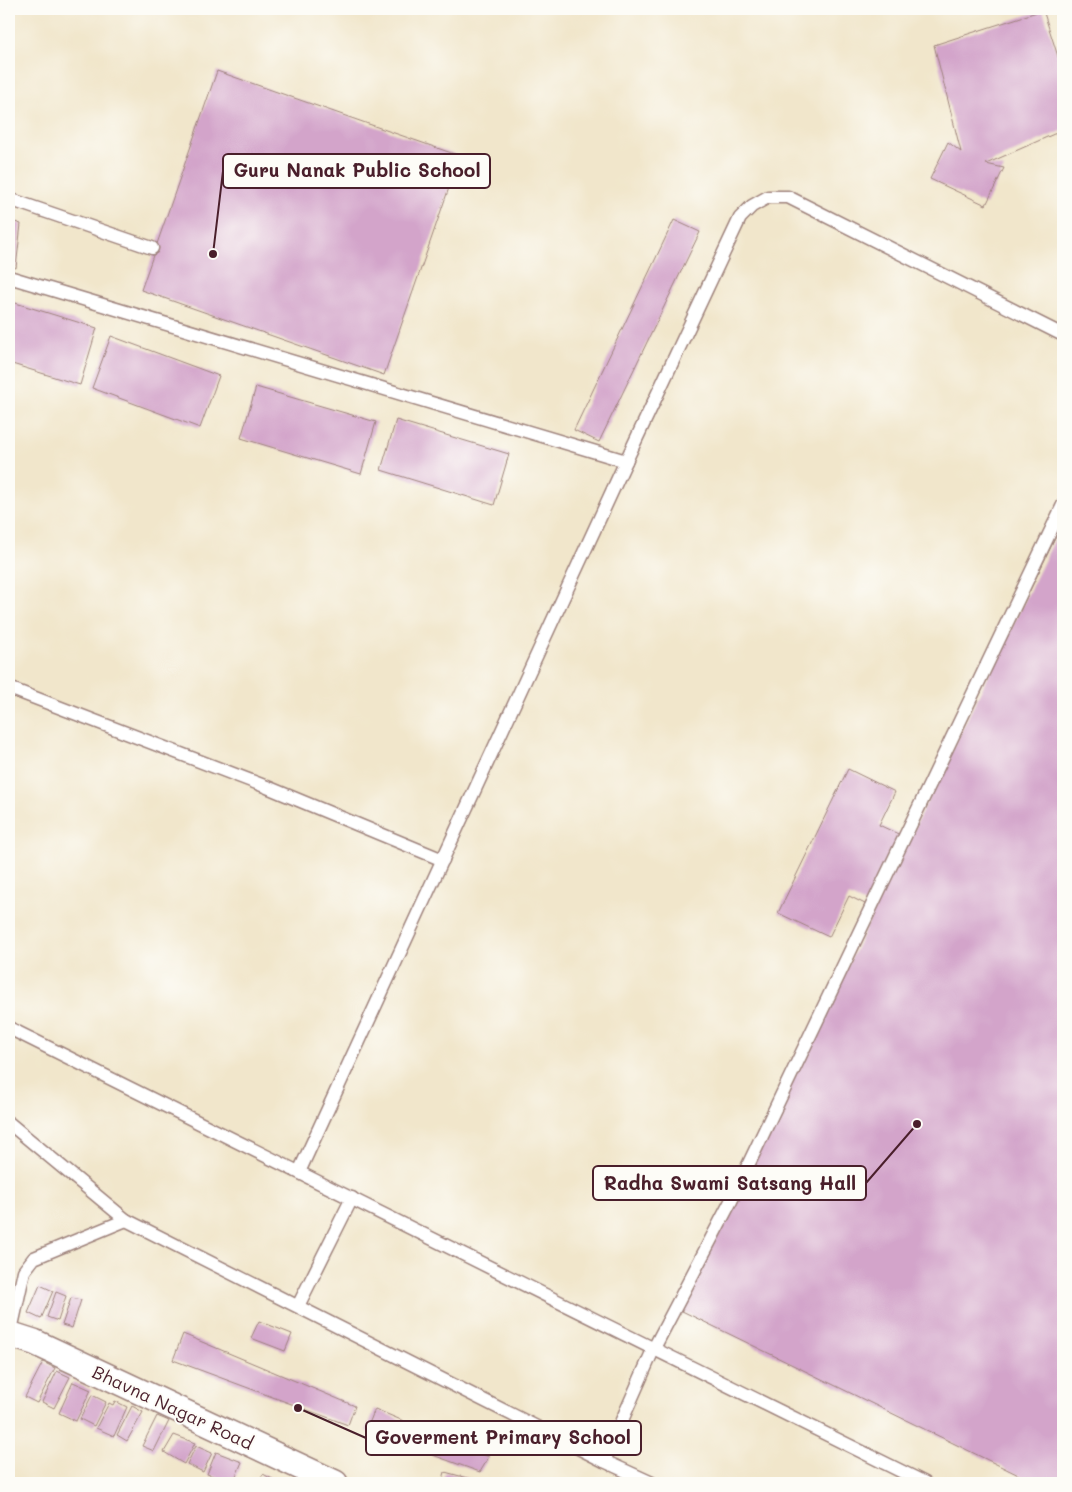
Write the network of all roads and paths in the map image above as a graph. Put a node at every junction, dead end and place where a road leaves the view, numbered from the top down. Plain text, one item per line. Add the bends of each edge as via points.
1 (9, 200) edge
2 (152, 248) dead end
3 (9, 276) edge
4 (1063, 335) edge
5 (626, 461) junction
6 (1063, 505) edge
7 (9, 688) edge
8 (443, 860) junction
9 (9, 1028) edge
10 (9, 1123) edge
11 (299, 1172) junction
12 (352, 1198) junction
13 (126, 1220) junction
14 (298, 1306) junction
15 (9, 1335) edge
16 (653, 1350) junction
17 (604, 1461) junction
18 (336, 1483) edge
19 (652, 1483) edge
20 (924, 1483) edge

1 - 2 lane
3 - 5 lane
4 - 5 lane via 788,197 768,197 740,218
5 - 8 lane
6 - 16 lane via 731,1201
7 - 8 lane via 267,787
8 - 11 lane
9 - 11 lane
10 - 13 lane
11 - 12 lane
12 - 14 lane
12 - 16 lane
13 - 14 lane
13 - 15 lane via 34,1258 24,1271
14 - 17 lane
15 - 18 street, Bhavna Nagar Road via 34,1342
16 - 17 lane
16 - 20 lane
17 - 19 lane

